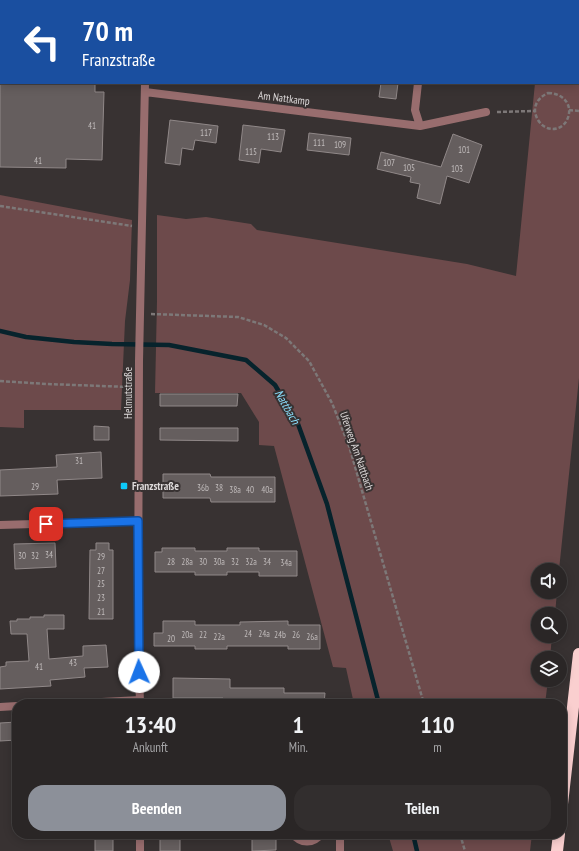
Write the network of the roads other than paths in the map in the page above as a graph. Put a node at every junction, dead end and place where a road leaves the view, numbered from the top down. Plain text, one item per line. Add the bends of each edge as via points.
1 (146, 84) edge
2 (418, 84) edge
3 (145, 92) junction
4 (486, 112) road end
5 (420, 126) junction
6 (138, 521) junction
7 (0, 525) edge
8 (579, 654) edge
9 (140, 699) edge
10 (12, 706) edge
11 (0, 707) edge
12 (567, 760) edge
13 (140, 839) edge
14 (299, 839) edge
15 (315, 839) edge
16 (340, 839) edge
17 (558, 839) edge
18 (140, 851) edge
19 (340, 851) edge
20 (557, 851) edge

1 - 3 street, Helmutstraße
2 - 5 street via 415,110
3 - 5 street, Am Nattkamp
3 - 6 street, Helmutstraße via 139,314
4 - 5 street, Am Nattkamp
6 - 7 street
6 - 9 street, Helmutstraße
8 - 12 highway
10 - 11 street
13 - 18 street
14 - 15 street via 307,842
16 - 19 street
17 - 20 highway

